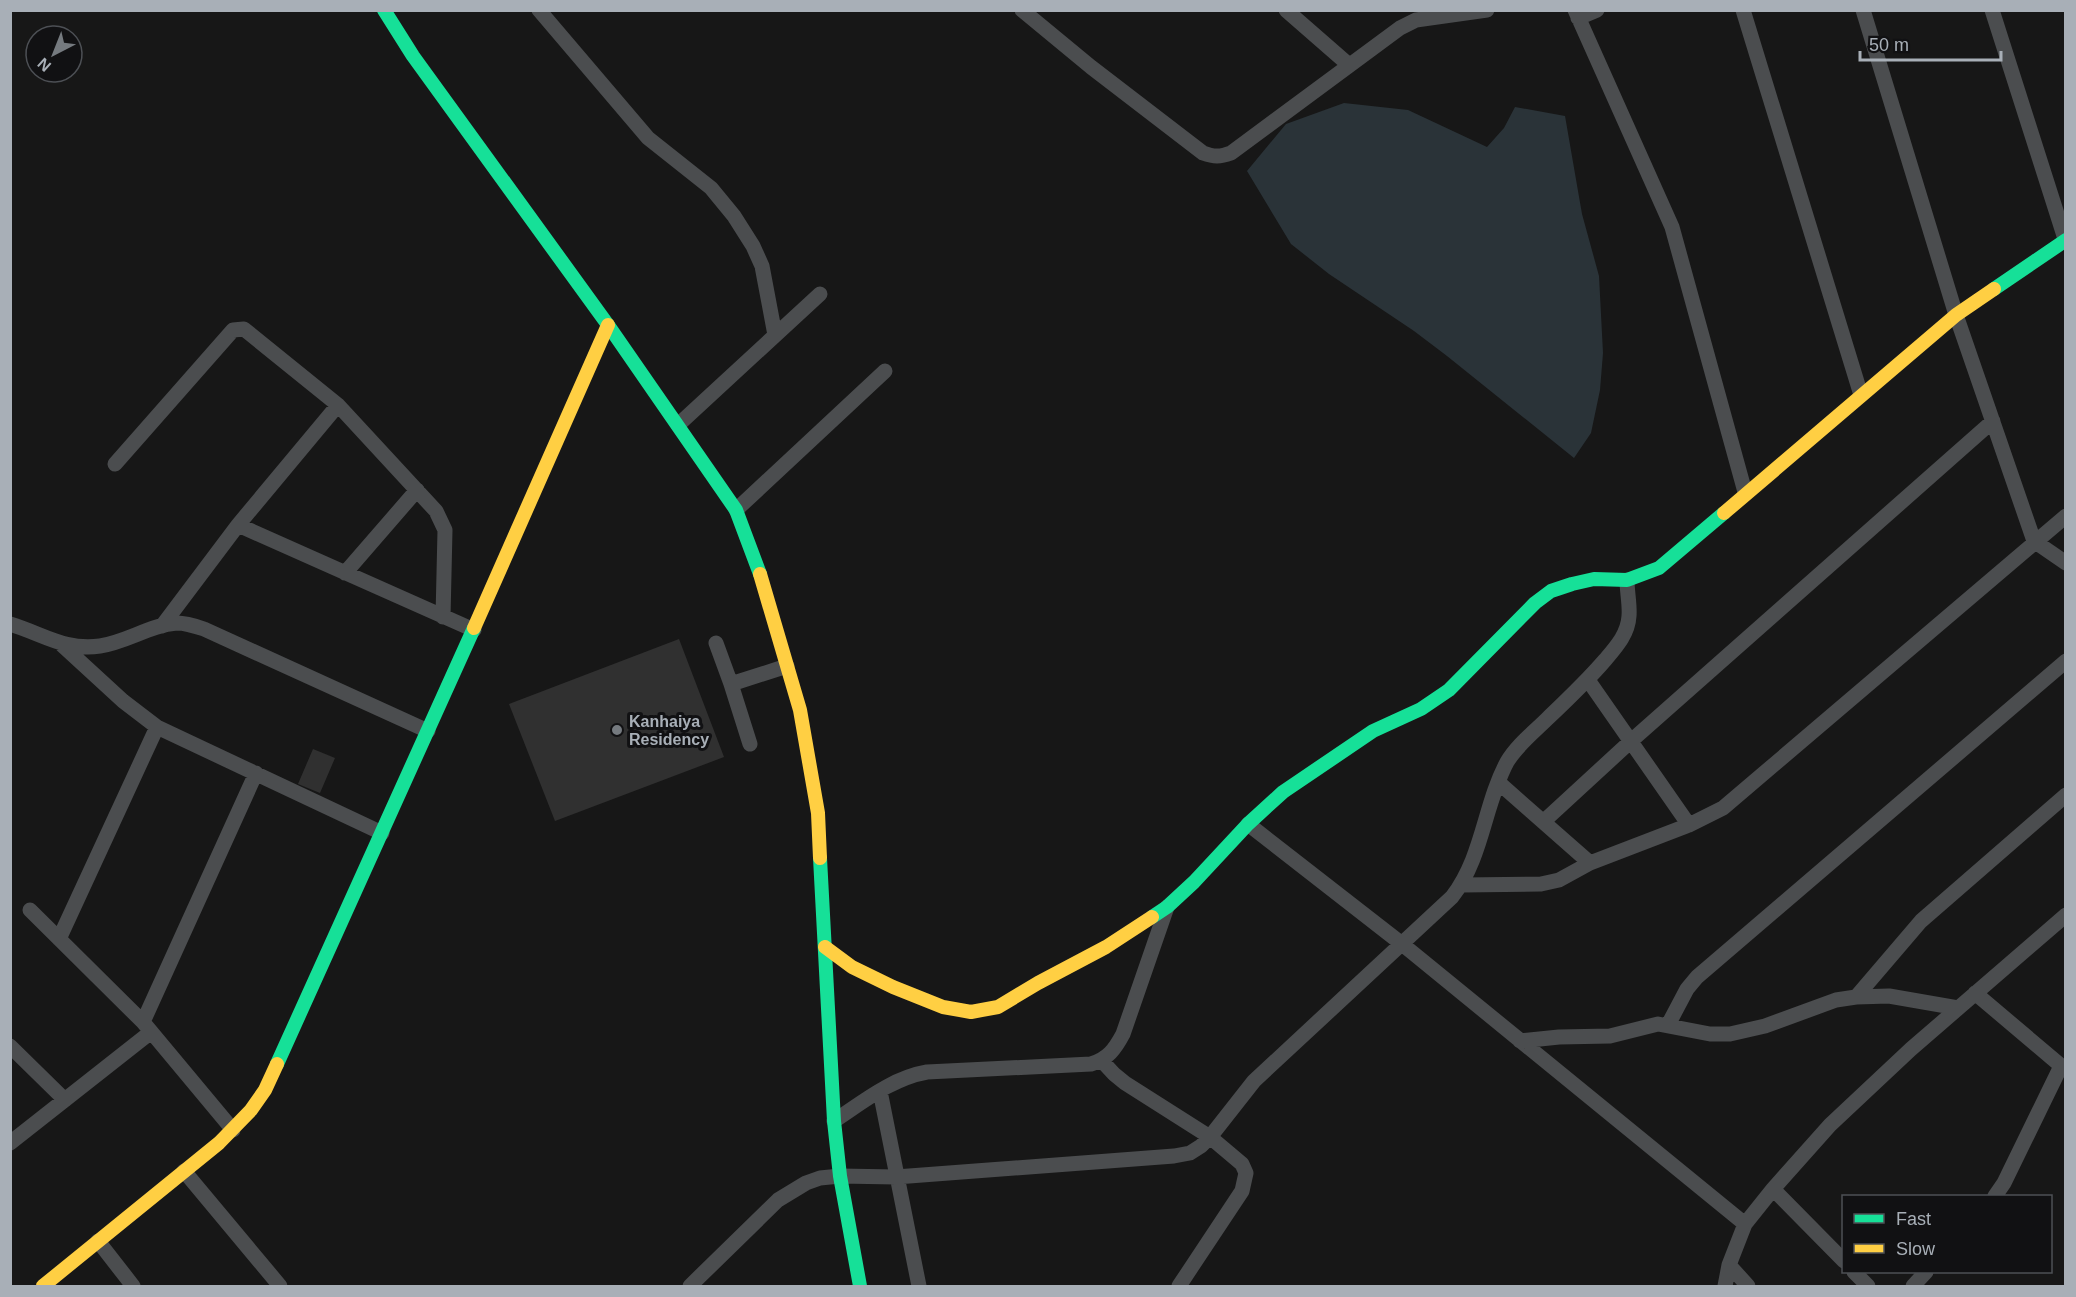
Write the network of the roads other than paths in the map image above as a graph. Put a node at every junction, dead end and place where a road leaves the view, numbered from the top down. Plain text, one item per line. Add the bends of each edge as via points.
1 (384, 10) edge
2 (539, 10) edge
3 (1022, 10) edge
4 (1286, 10) edge
5 (1487, 10) edge
6 (1597, 10) edge
7 (1743, 10) edge
8 (1863, 10) edge
9 (1992, 10) edge
10 (1576, 14) edge
11 (1349, 64) junction
12 (2065, 240) edge
13 (820, 294) dead end
14 (1956, 315) junction
15 (608, 325) junction
16 (775, 335) junction
17 (885, 371) dead end
18 (1861, 395) junction
19 (338, 405) junction
20 (1993, 421) junction
21 (678, 425) junction
22 (115, 464) dead end
23 (417, 490) junction
24 (1745, 492) junction
25 (736, 510) junction
26 (2066, 516) edge
27 (238, 525) junction
28 (2034, 542) junction
29 (2066, 563) edge
30 (345, 573) junction
31 (1627, 580) junction
32 (443, 617) junction
33 (10, 624) edge
34 (162, 626) junction
35 (474, 630) junction
36 (716, 643) dead end
37 (61, 644) junction
38 (2066, 661) edge
39 (787, 666) junction
40 (1588, 680) junction
41 (731, 684) junction
42 (157, 727) junction
43 (428, 731) junction
44 (1631, 741) junction
45 (750, 744) dead end
46 (256, 773) junction
47 (1498, 782) junction
48 (2066, 795) edge
49 (1543, 822) junction
50 (1248, 824) junction
51 (1689, 825) junction
52 (382, 833) junction
53 (1590, 863) junction
54 (1462, 885) junction
55 (1167, 907) junction
56 (30, 910) dead end
57 (2066, 915) edge
58 (59, 939) junction
59 (1402, 944) junction
60 (825, 947) junction
61 (1975, 993) junction
62 (1856, 997) junction
63 (1959, 1008) junction
64 (1668, 1024) junction
65 (147, 1027) junction
66 (1520, 1041) junction
67 (10, 1046) edge
68 (1102, 1061) junction
69 (2063, 1068) edge
70 (880, 1091) junction
71 (65, 1100) junction
72 (834, 1121) junction
73 (233, 1130) junction
74 (1210, 1137) junction
75 (10, 1143) edge
76 (184, 1171) junction
77 (840, 1176) junction
78 (896, 1177) junction
79 (1773, 1190) junction
80 (1996, 1195) edge
81 (1745, 1224) junction
82 (98, 1241) junction
83 (1842, 1259) edge
84 (1729, 1265) junction
85 (1855, 1273) edge
86 (1925, 1273) edge
87 (43, 1287) edge
88 (133, 1287) edge
89 (280, 1287) edge
90 (690, 1287) edge
91 (860, 1287) edge
92 (919, 1287) edge
93 (1179, 1287) edge
94 (1725, 1287) edge
95 (1748, 1287) edge
96 (1868, 1287) edge
97 (1912, 1287) edge

1 - 15 street via 413,56
2 - 16 street via 648,138 711,188 734,216 762,267
3 - 11 street via 1184,139 1214,157 1231,153
4 - 11 street
5 - 11 street via 1416,20
6 - 10 street
7 - 18 street
8 - 14 street
9 - 12 street
10 - 24 street via 1672,227
12 - 14 street
13 - 16 street
14 - 18 street
14 - 20 street
15 - 21 street
15 - 35 street
16 - 21 street
17 - 25 street
18 - 24 street
19 - 22 street via 250,332 233,330
19 - 23 street
19 - 27 street
20 - 28 street
20 - 44 street
21 - 25 street
23 - 30 street
23 - 32 street via 436,511 445,530
24 - 31 street via 1659,568
25 - 39 street via 754,555
26 - 28 street
27 - 30 street
27 - 34 street
28 - 29 street
28 - 51 street via 1723,808
30 - 32 street
31 - 40 street via 1626,630 1620,643
31 - 50 street via 1594,579 1551,591 1534,603 1449,690 1421,709 1373,731 1282,792
32 - 35 street
33 - 37 street
34 - 37 street via 99,646
34 - 43 street via 178,623 204,629
35 - 43 street
36 - 41 street
37 - 42 street
38 - 64 street via 1696,977
39 - 41 street
39 - 60 street via 800,710 818,813
40 - 44 street
40 - 47 street via 1523,742
41 - 45 street
42 - 46 street
42 - 58 street
43 - 52 street
44 - 49 street
44 - 51 street
46 - 52 street
46 - 65 street
47 - 49 street
47 - 54 street
48 - 62 street via 1920,921
49 - 53 street
50 - 55 street
50 - 59 street
51 - 53 street
52 - 73 street via 264,1090
53 - 54 street via 1559,880 1541,884
54 - 59 street
55 - 60 street via 1106,947 998,1007 971,1012 893,987 852,968
55 - 68 street via 1123,1034 1116,1048
56 - 58 street
57 - 61 street
58 - 65 street
59 - 66 street
59 - 74 street via 1254,1081
60 - 72 street
61 - 63 street
61 - 69 street
62 - 63 street via 1889,996
62 - 64 street via 1730,1034 1710,1034
63 - 79 street via 1830,1125
64 - 66 street via 1610,1036
65 - 71 street
65 - 73 street
66 - 81 street
67 - 71 street
68 - 70 street via 927,1072 911,1075
68 - 74 street via 1125,1083
69 - 80 street
70 - 72 street
70 - 78 street
71 - 75 street
72 - 77 street
73 - 76 street
74 - 78 street via 1190,1153 1174,1156
74 - 93 street via 1242,1164 1246,1182
76 - 82 street
76 - 89 street
77 - 78 street
77 - 90 street via 806,1183 778,1200
77 - 91 street
78 - 92 street
79 - 81 street
79 - 83 street
81 - 84 street
82 - 87 street
82 - 88 street
84 - 94 street
84 - 95 street
85 - 96 street
86 - 97 street

